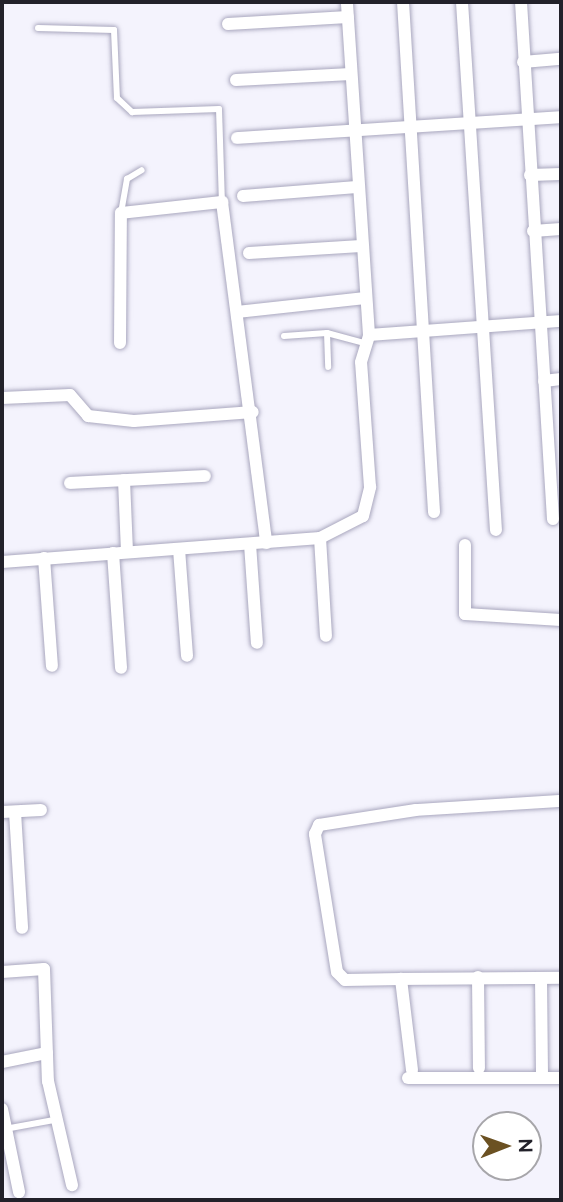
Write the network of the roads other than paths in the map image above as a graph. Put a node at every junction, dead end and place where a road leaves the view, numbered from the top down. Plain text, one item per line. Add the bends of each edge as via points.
1 (347, 2) edge
2 (403, 2) edge
3 (462, 2) edge
4 (521, 2) edge
5 (528, 2) edge
6 (348, 17) junction
7 (228, 24) dead end
8 (38, 28) dead end
9 (561, 60) edge
10 (523, 61) junction
11 (351, 74) junction
12 (236, 80) dead end
13 (561, 117) edge
14 (525, 120) junction
15 (470, 124) junction
16 (412, 127) junction
17 (353, 131) junction
18 (237, 138) dead end
19 (142, 170) dead end
20 (561, 174) edge
21 (530, 175) junction
22 (357, 187) junction
23 (243, 196) dead end
24 (222, 202) junction
25 (121, 213) junction
26 (561, 229) edge
27 (533, 230) junction
28 (361, 246) junction
29 (249, 253) dead end
30 (365, 298) junction
31 (237, 312) junction
32 (561, 321) edge
33 (540, 322) junction
34 (483, 324) junction
35 (424, 328) junction
36 (327, 334) junction
37 (284, 336) dead end
38 (366, 339) junction
39 (120, 343) dead end
40 (328, 367) dead end
41 (561, 379) edge
42 (544, 381) junction
43 (2, 398) edge
44 (253, 412) junction
45 (555, 439) edge
46 (205, 476) dead end
47 (124, 480) junction
48 (70, 483) dead end
49 (557, 497) edge
50 (435, 512) dead end
51 (553, 519) dead end
52 (496, 530) dead end
53 (320, 538) junction
54 (266, 543) junction
55 (250, 544) junction
56 (465, 545) dead end
57 (179, 549) junction
58 (127, 552) junction
59 (113, 553) junction
60 (44, 558) junction
61 (2, 562) edge
62 (561, 620) edge
63 (326, 636) dead end
64 (257, 643) dead end
65 (187, 656) dead end
66 (52, 666) dead end
67 (121, 668) dead end
68 (561, 801) edge
69 (41, 810) dead end
70 (8, 812) edge
71 (22, 928) dead end
72 (2, 972) edge
73 (478, 977) junction
74 (541, 978) junction
75 (561, 978) edge
76 (401, 979) junction
77 (47, 1053) junction
78 (2, 1062) edge
79 (479, 1068) dead end
80 (542, 1073) dead end
81 (561, 1078) edge
82 (2, 1109) edge
83 (59, 1119) junction
84 (5, 1129) junction
85 (6, 1147) edge
86 (72, 1185) dead end
87 (19, 1192) dead end

1 - 6 street
2 - 16 street
3 - 15 street
4 - 5 street
4 - 10 street
6 - 7 street
6 - 11 street
8 - 24 lane via 111,27 117,98 132,112 219,110
9 - 10 street
10 - 14 street
11 - 12 street
11 - 17 street
13 - 14 street
14 - 15 street
14 - 21 street
15 - 16 street
15 - 34 street
16 - 17 street
16 - 35 street
17 - 18 street
17 - 22 street
19 - 25 lane via 127,179
20 - 21 street
21 - 27 street
22 - 23 street
22 - 28 street
24 - 25 street
24 - 31 street
25 - 39 street
26 - 27 street
27 - 33 street
28 - 29 street
28 - 30 street
30 - 31 street
30 - 38 street
31 - 44 street
32 - 33 street
33 - 34 street
33 - 42 street
34 - 35 street
34 - 52 street
35 - 38 street
35 - 50 street
36 - 37 lane
36 - 38 lane
36 - 40 lane
38 - 53 street via 369,503 356,525
41 - 42 street
42 - 45 street
43 - 44 street via 70,395 88,416 134,421
44 - 54 street
45 - 49 street
46 - 47 street
47 - 48 street
47 - 58 street
49 - 51 street
53 - 54 street
53 - 63 street
54 - 55 street
55 - 57 street
55 - 64 street
56 - 62 street via 465,614
57 - 58 street
57 - 65 street
58 - 59 street
59 - 60 street
59 - 67 street
60 - 61 street
60 - 66 street
68 - 76 street via 416,810 319,825 315,834 337,972 345,980
69 - 70 street
70 - 71 street
72 - 77 street via 44,969
73 - 74 street
73 - 76 street
73 - 79 street
74 - 75 street
74 - 80 street
76 - 81 street via 410,1074
77 - 78 street
77 - 83 street
82 - 84 street
83 - 84 lane
83 - 86 street
84 - 85 street
85 - 87 street

